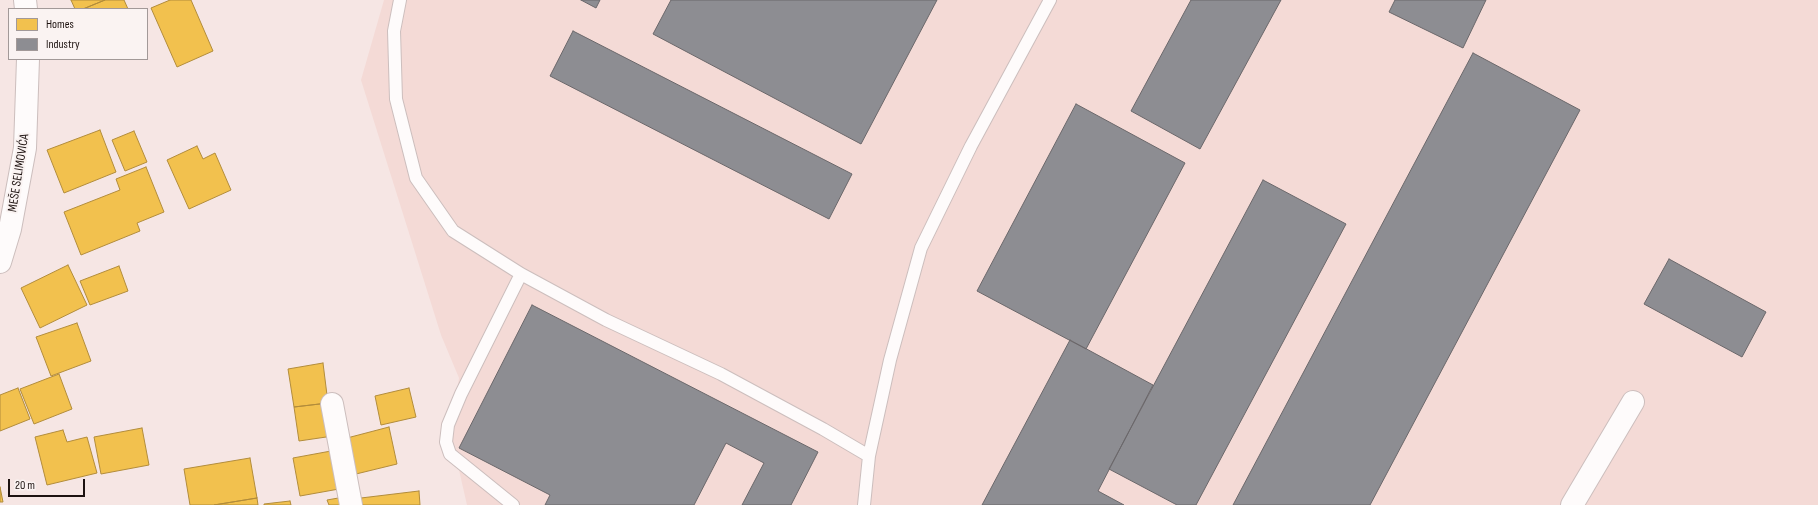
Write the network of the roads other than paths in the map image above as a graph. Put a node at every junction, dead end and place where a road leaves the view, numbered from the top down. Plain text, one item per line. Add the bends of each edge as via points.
1 (400, 0) edge
2 (1050, 0) edge
3 (28, 60) edge
4 (0, 262) edge
5 (521, 274) junction
6 (1633, 402) dead end
7 (332, 404) dead end
8 (869, 456) junction
9 (351, 505) edge
10 (513, 505) edge
11 (864, 505) edge
12 (1572, 505) edge

1 - 5 lane via 394,31 396,99 416,178 453,231
2 - 8 lane via 971,146 921,248 890,360
3 - 4 street, MEŠE SELIMOVIĆA via 25,148 10,229
5 - 8 lane via 606,320 721,374 823,428
5 - 10 lane via 461,394 448,425 446,442 450,454
6 - 12 street
7 - 9 street
8 - 11 lane

